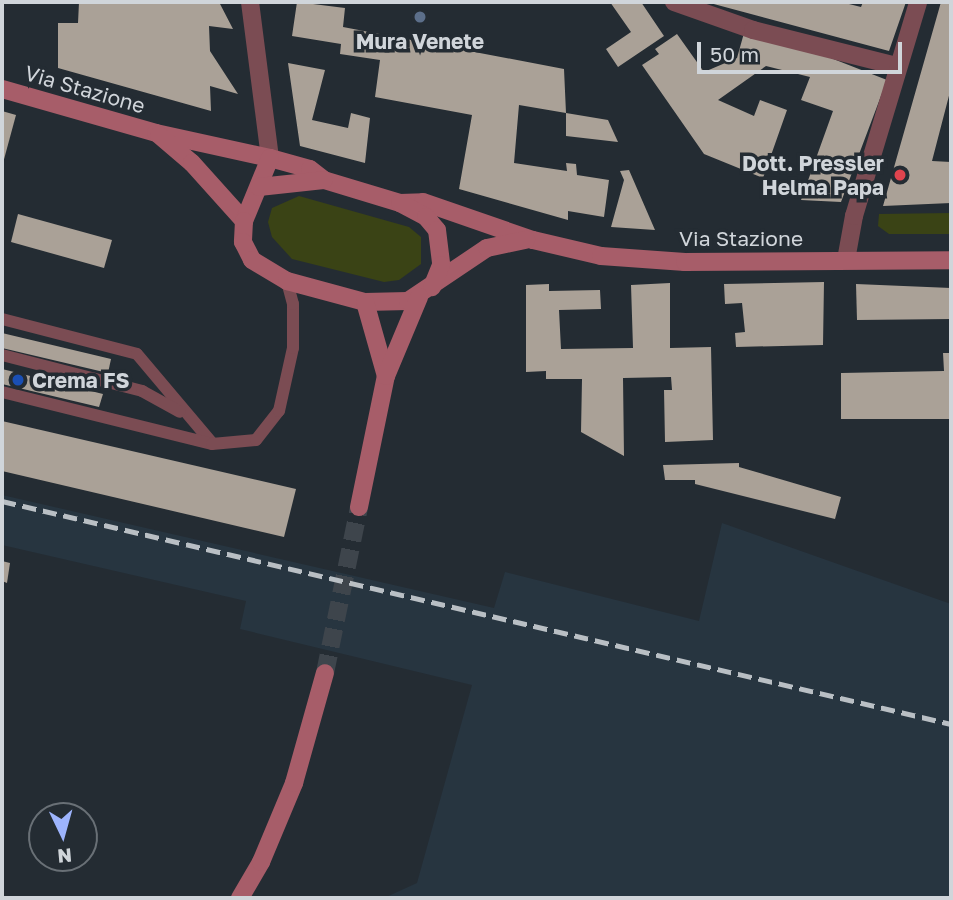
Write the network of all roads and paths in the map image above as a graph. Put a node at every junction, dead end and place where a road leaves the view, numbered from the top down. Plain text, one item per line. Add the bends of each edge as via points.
1 (250, 2) edge
2 (674, 2) edge
3 (918, 2) edge
4 (896, 66) junction
5 (2, 89) edge
6 (156, 133) junction
7 (271, 158) junction
8 (324, 180) junction
9 (259, 187) junction
10 (400, 203) junction
11 (244, 221) junction
12 (533, 240) junction
13 (846, 260) junction
14 (951, 260) edge
15 (287, 281) junction
16 (425, 293) junction
17 (365, 302) junction
18 (2, 320) edge
19 (2, 355) edge
20 (386, 376) junction
21 (2, 392) edge
22 (195, 422) junction
23 (212, 444) junction
24 (359, 507) tunnel mouth
25 (325, 673) tunnel mouth
26 (240, 898) edge

1 - 7 street
2 - 4 street via 753,30
3 - 4 street
4 - 13 street
5 - 6 street, Via Stazione
6 - 7 street, Via Stazione
6 - 11 street, Via Stazione via 192,163
7 - 8 street, Via Stazione via 310,169
7 - 9 street
8 - 9 street, Via Stazione
8 - 10 street, Via Stazione
9 - 11 street
10 - 12 street, Via Stazione via 423,202 456,211
10 - 16 street via 426,217 437,230 441,265
11 - 15 street via 243,242 251,260
12 - 13 street, Via Stazione via 626,258
12 - 16 street, Via Stazione via 488,248
13 - 14 street, Via Stazione
15 - 17 street
15 - 23 lane via 294,336 275,421 256,440
16 - 17 street via 387,304
16 - 20 street
17 - 20 street
18 - 22 lane via 136,354
19 - 22 lane via 142,391
20 - 24 street
21 - 23 lane
22 - 23 lane
25 - 26 street via 294,783 261,862

